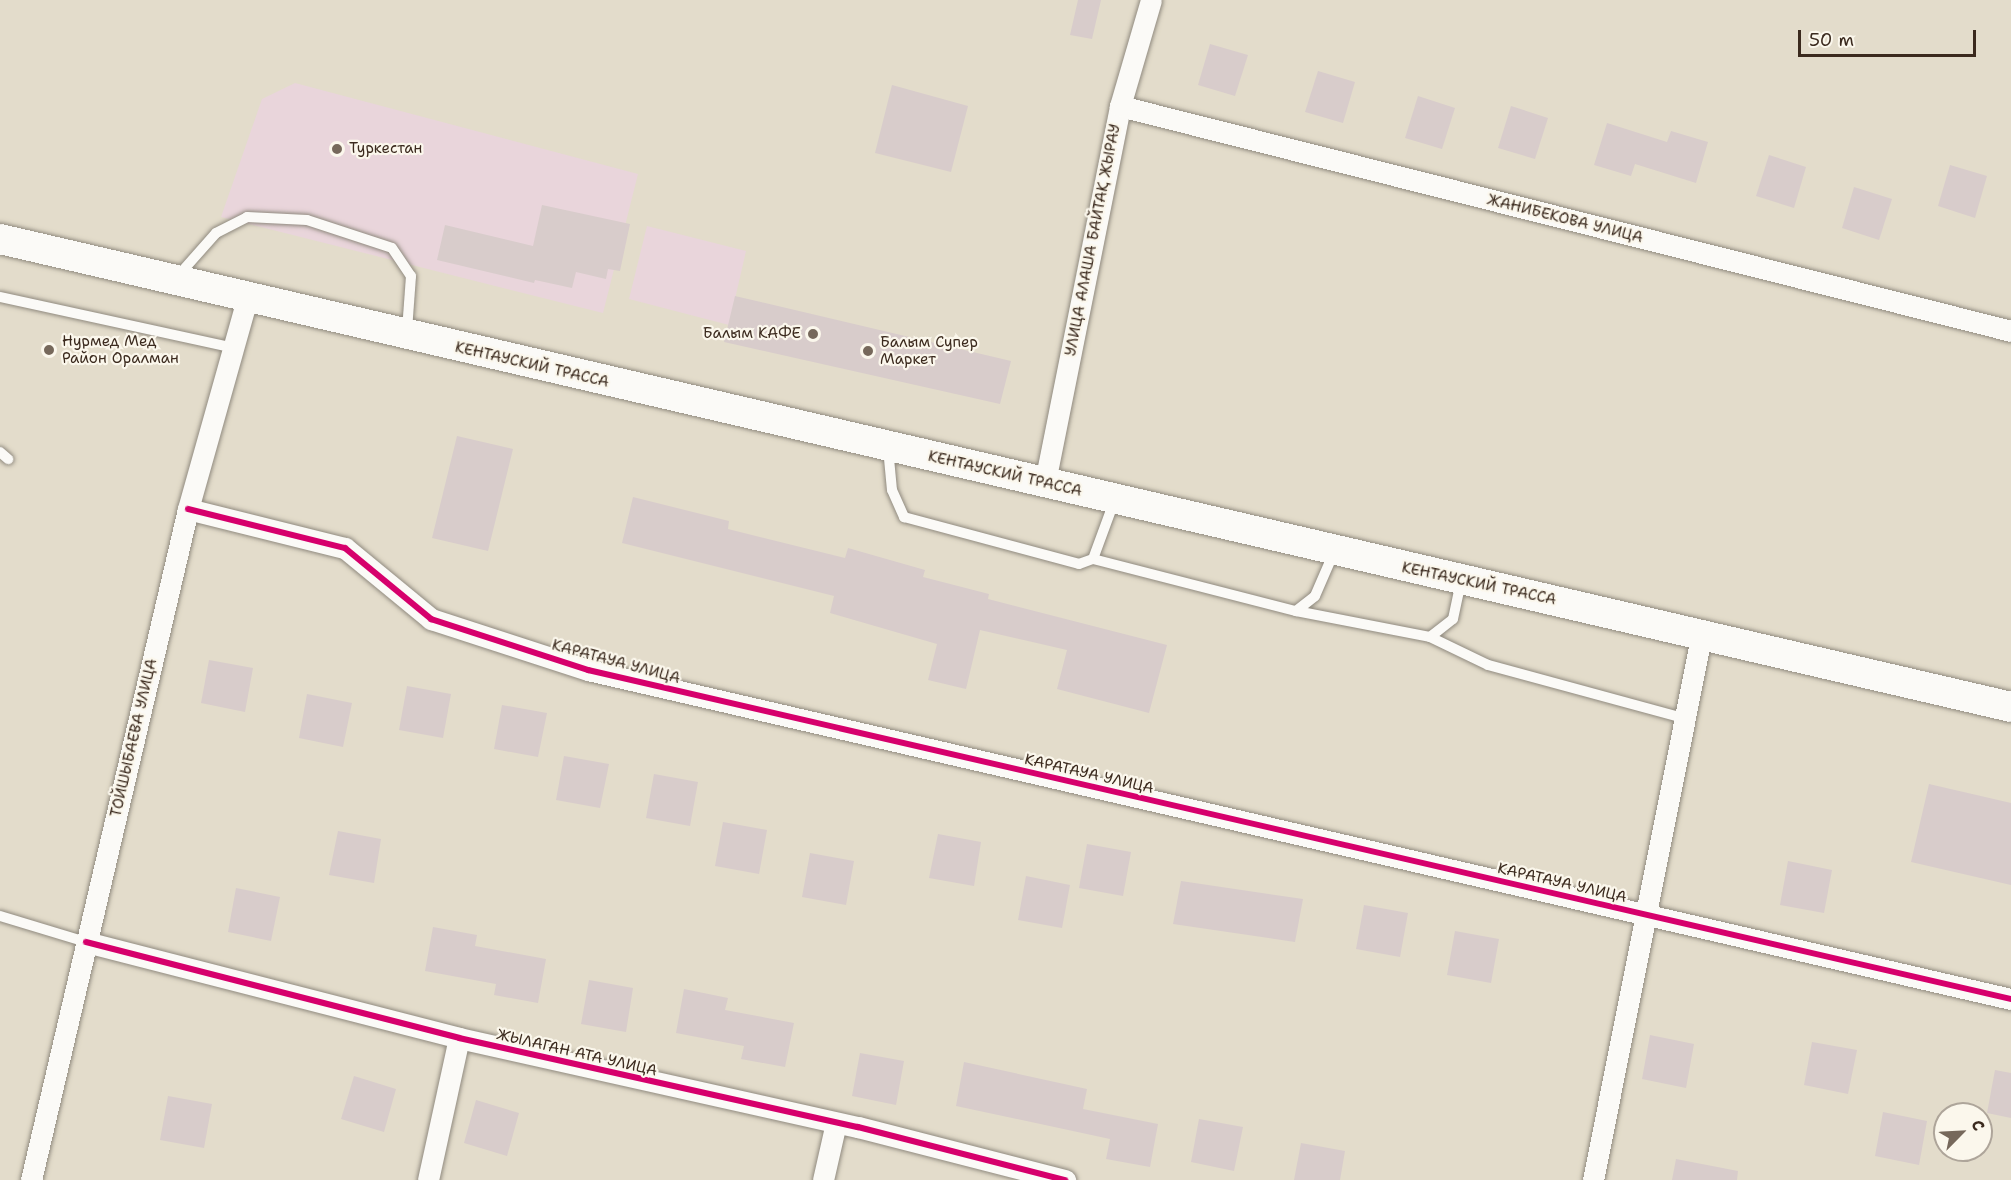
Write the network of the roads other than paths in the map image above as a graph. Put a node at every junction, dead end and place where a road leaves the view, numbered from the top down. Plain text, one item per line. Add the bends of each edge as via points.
1 (1151, 0) edge
2 (1120, 106) junction
3 (0, 239) edge
4 (173, 281) junction
5 (0, 297) edge
6 (247, 299) junction
7 (2011, 331) edge
8 (406, 336) junction
9 (233, 348) junction
10 (888, 448) junction
11 (1045, 482) junction
12 (1116, 498) junction
13 (188, 509) junction
14 (1334, 552) junction
15 (1093, 559) junction
16 (1461, 581) junction
17 (1296, 611) junction
18 (1702, 632) junction
19 (1430, 637) junction
20 (2011, 707) edge
21 (1683, 718) junction
22 (1644, 915) junction
23 (0, 916) edge
24 (86, 942) junction
25 (2011, 999) edge
26 (459, 1038) junction
27 (836, 1123) junction
28 (31, 1180) edge
29 (428, 1180) edge
30 (823, 1180) edge
31 (1065, 1180) edge
32 (1593, 1180) edge

1 - 2 street, УЛИЦА АЛАША БАЙТАҚ ЖЫРАУ
2 - 7 street, ЖАНИБЕКОВА УЛИЦА
2 - 11 street, УЛИЦА АЛАША БАЙТАҚ ЖЫРАУ
3 - 4 main road, КЕНТАУСКИЙ ТРАССА
4 - 6 main road, КЕНТАУСКИЙ ТРАССА
4 - 8 lane via 216,233 247,217 307,220 392,248 411,276
5 - 9 lane
6 - 8 main road, КЕНТАУСКИЙ ТРАССА
6 - 9 street, ТОЙШЫБАЕВА УЛИЦА
8 - 10 main road, КЕНТАУСКИЙ ТРАССА
9 - 13 street, ТОЙШЫБАЕВА УЛИЦА
10 - 11 main road, КЕНТАУСКИЙ ТРАССА
10 - 15 lane via 892,490 904,517 1078,564
11 - 12 main road, КЕНТАУСКИЙ ТРАССА
12 - 14 main road, КЕНТАУСКИЙ ТРАССА
12 - 15 lane
13 - 22 street, КАРАТАУА УЛИЦА via 345,548 431,619 588,670
13 - 24 street, ТОЙШЫБАЕВА УЛИЦА
14 - 16 main road, КЕНТАУСКИЙ ТРАССА
14 - 17 lane via 1315,596
15 - 17 lane
16 - 18 main road, КЕНТАУСКИЙ ТРАССА
16 - 19 lane via 1453,619
17 - 19 lane
18 - 20 main road, КЕНТАУСКИЙ ТРАССА
18 - 21 street
19 - 21 lane via 1488,665
21 - 22 street
22 - 25 street, КАРАТАУА УЛИЦА
22 - 32 street
23 - 24 lane
24 - 26 street, ЖЫЛАГАН АТА УЛИЦА
24 - 28 street, ТОЙШЫБАЕВА УЛИЦА
26 - 27 street, ЖЫЛАГАН АТА УЛИЦА
26 - 29 street
27 - 30 street
27 - 31 street, ЖЫЛАГАН АТА УЛИЦА

